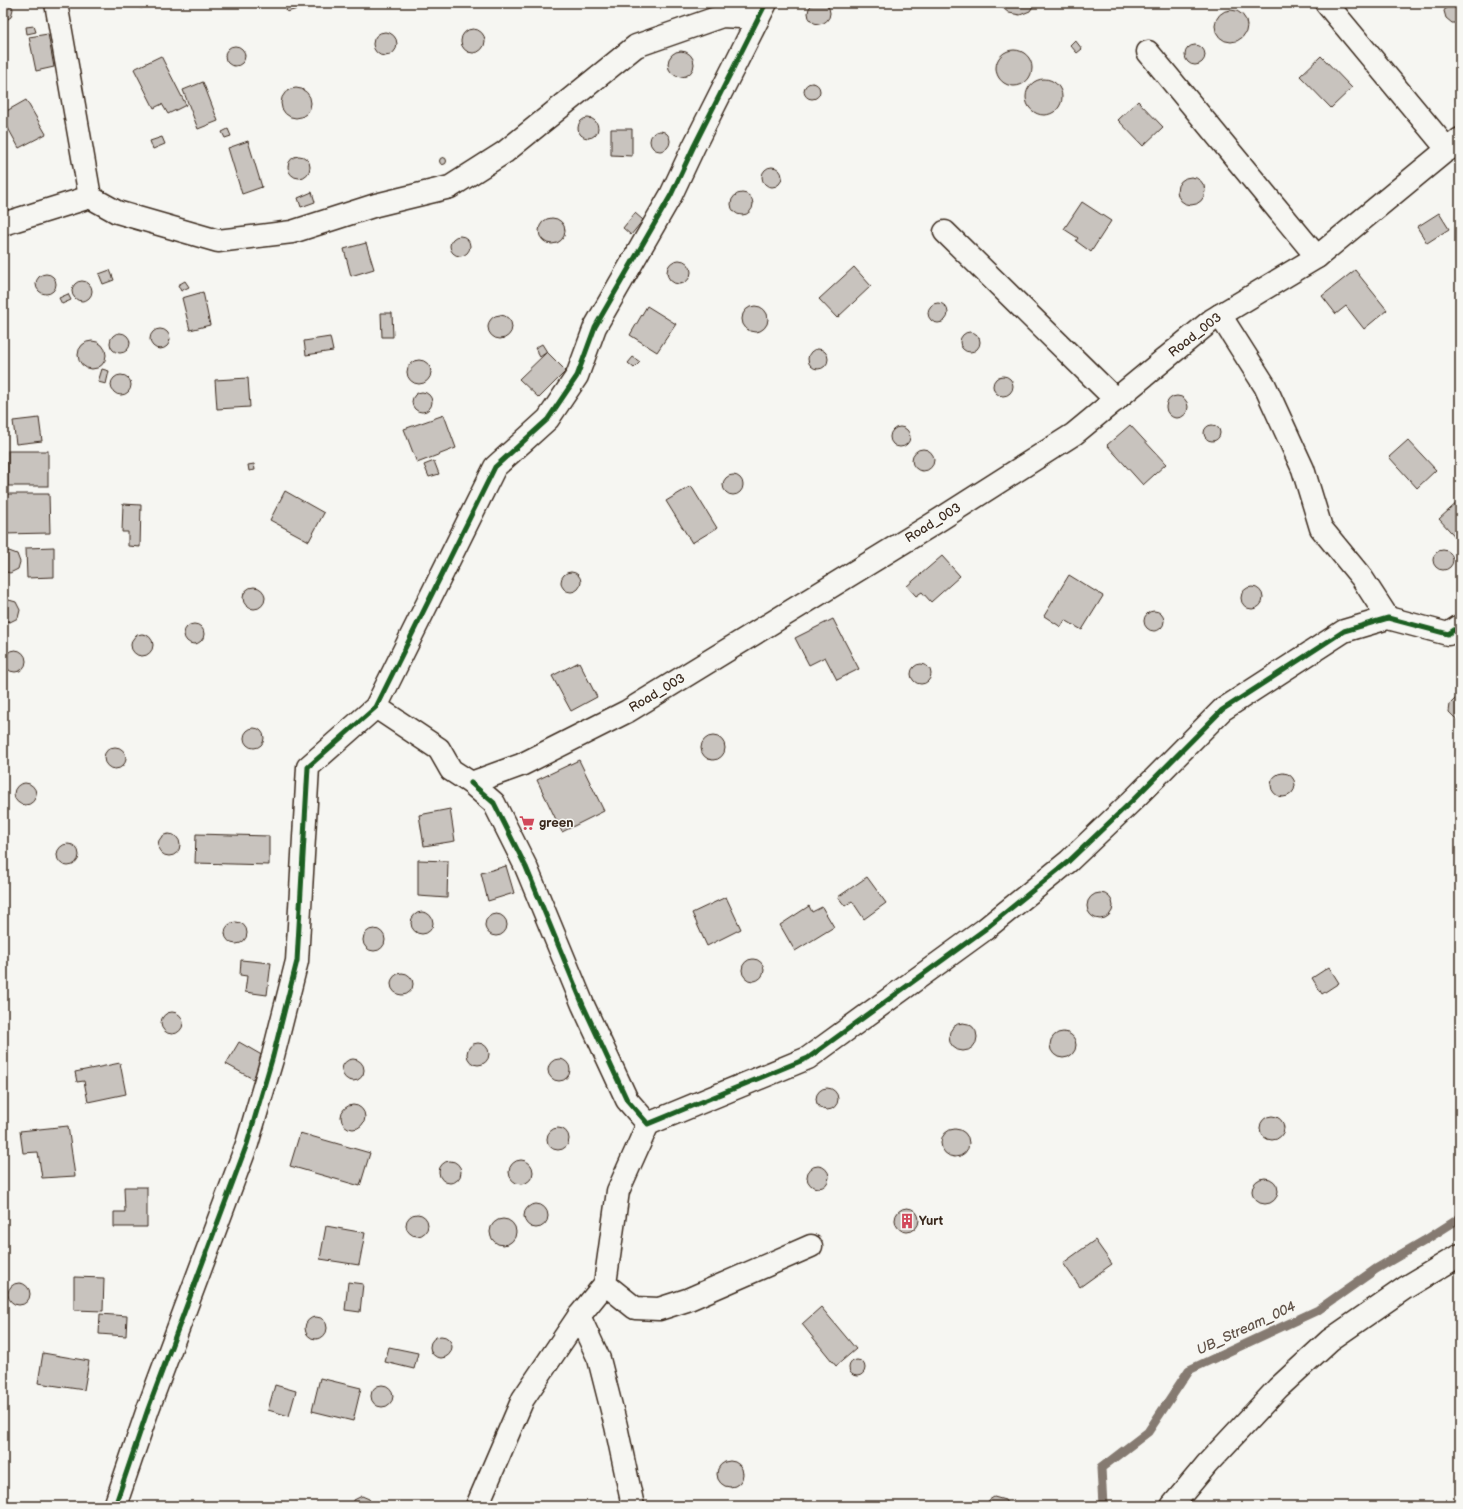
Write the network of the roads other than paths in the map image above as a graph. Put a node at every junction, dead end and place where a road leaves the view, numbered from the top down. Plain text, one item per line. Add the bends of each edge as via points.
1 (56, 3) edge
2 (1326, 3) edge
3 (762, 10) edge
4 (1148, 52) dead end
5 (1454, 144) edge
6 (90, 197) junction
7 (3, 224) edge
8 (945, 232) dead end
9 (1317, 257) junction
10 (1220, 315) junction
11 (1116, 400) junction
12 (1388, 618) junction
13 (1460, 626) edge
14 (376, 707) junction
15 (472, 783) junction
16 (648, 1124) junction
17 (811, 1246) dead end
18 (1460, 1255) edge
19 (605, 1284) junction
20 (579, 1316) junction
21 (115, 1506) edge
22 (477, 1506) edge
23 (633, 1506) edge
24 (1172, 1506) edge

1 - 6 street
2 - 5 street
3 - 6 street via 722,16 636,46 505,152 450,187 376,205 292,232 218,241 117,212
3 - 14 street via 671,194 595,327 577,376 548,419 494,467
4 - 9 street
5 - 9 street, Road_003
6 - 7 street
8 - 11 street
9 - 10 street, Road_003
10 - 11 street, Road_003
10 - 12 street via 1265,386 1303,469 1321,528 1362,578
11 - 15 street, Road_003 via 1074,434 628,711 521,765
12 - 13 street via 1448,634
12 - 16 street via 1344,631 1222,710 1069,861 984,930 808,1058
14 - 15 street via 439,749 451,770
14 - 21 street via 308,767 297,961 273,1056 248,1144 151,1402
15 - 16 street via 494,803 526,867 583,1005 627,1100
16 - 19 street via 618,1191
17 - 19 street via 687,1300 659,1309 636,1308
18 - 24 street via 1405,1288 1330,1340 1278,1388
19 - 20 street
20 - 22 street via 523,1399
20 - 23 street via 599,1358

